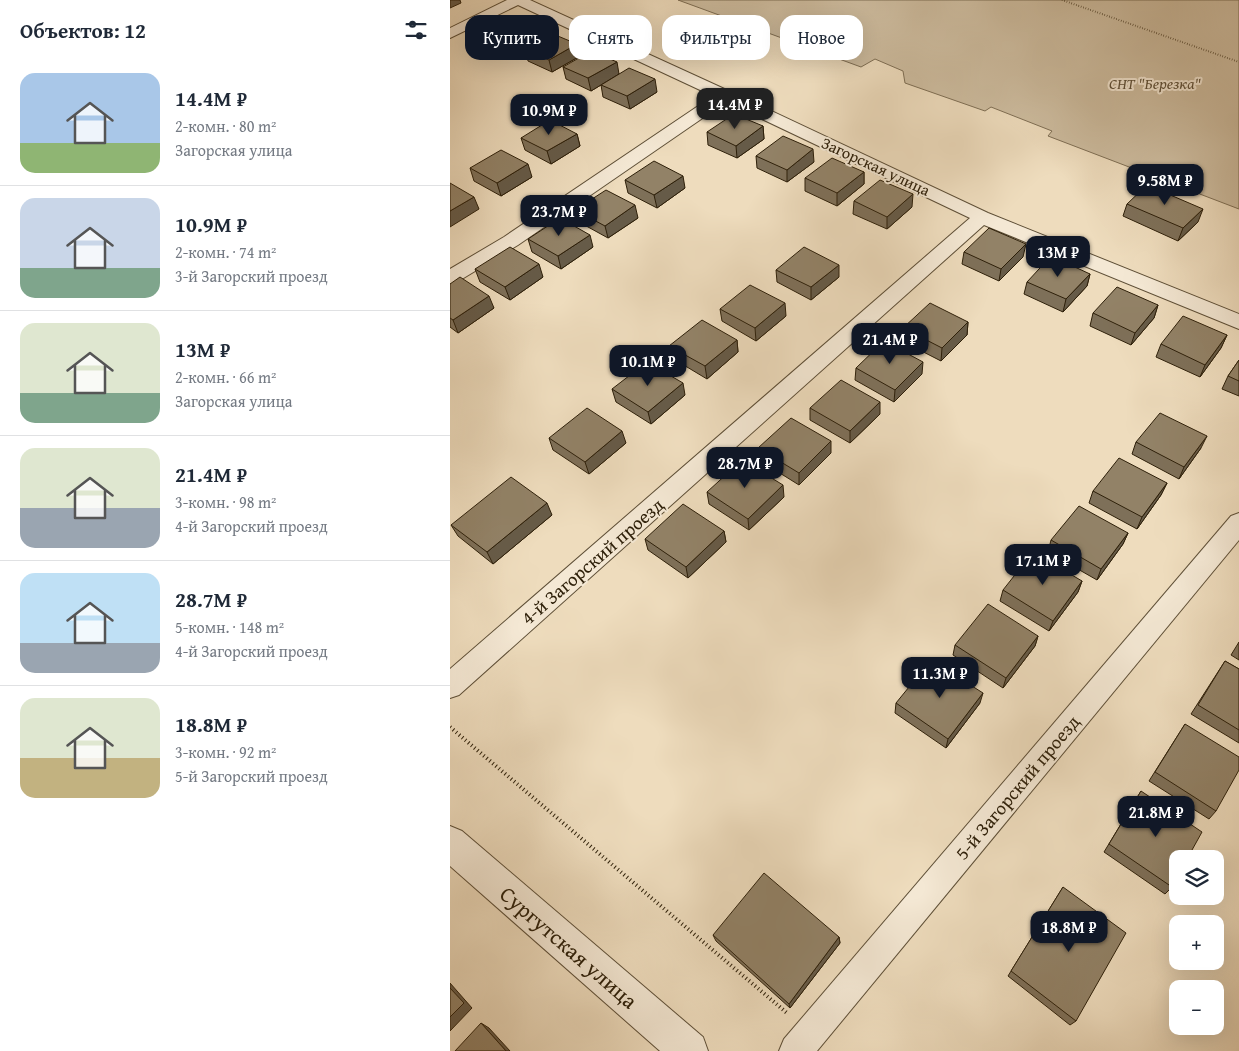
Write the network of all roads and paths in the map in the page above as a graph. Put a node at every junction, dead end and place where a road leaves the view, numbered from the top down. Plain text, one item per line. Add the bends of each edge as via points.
1 (518, 0) edge
2 (1062, 0) edge
3 (450, 34) edge
4 (1239, 62) edge
5 (725, 95) junction
6 (982, 217) junction
7 (450, 278) edge
8 (1239, 322) edge
9 (1239, 523) edge
10 (450, 686) edge
11 (450, 727) edge
12 (450, 843) edge
13 (803, 1042) edge
14 (689, 1051) edge

1 - 3 street
1 - 5 street, Загорская улица
2 - 4 path
5 - 6 street, Загорская улица
5 - 7 street via 511,241
6 - 8 street, Загорская улица
6 - 10 street, 4-й Загорский проезд
9 - 13 street, 5-й Загорский проезд
11 - 13 path
12 - 14 street, Сургутская улица

